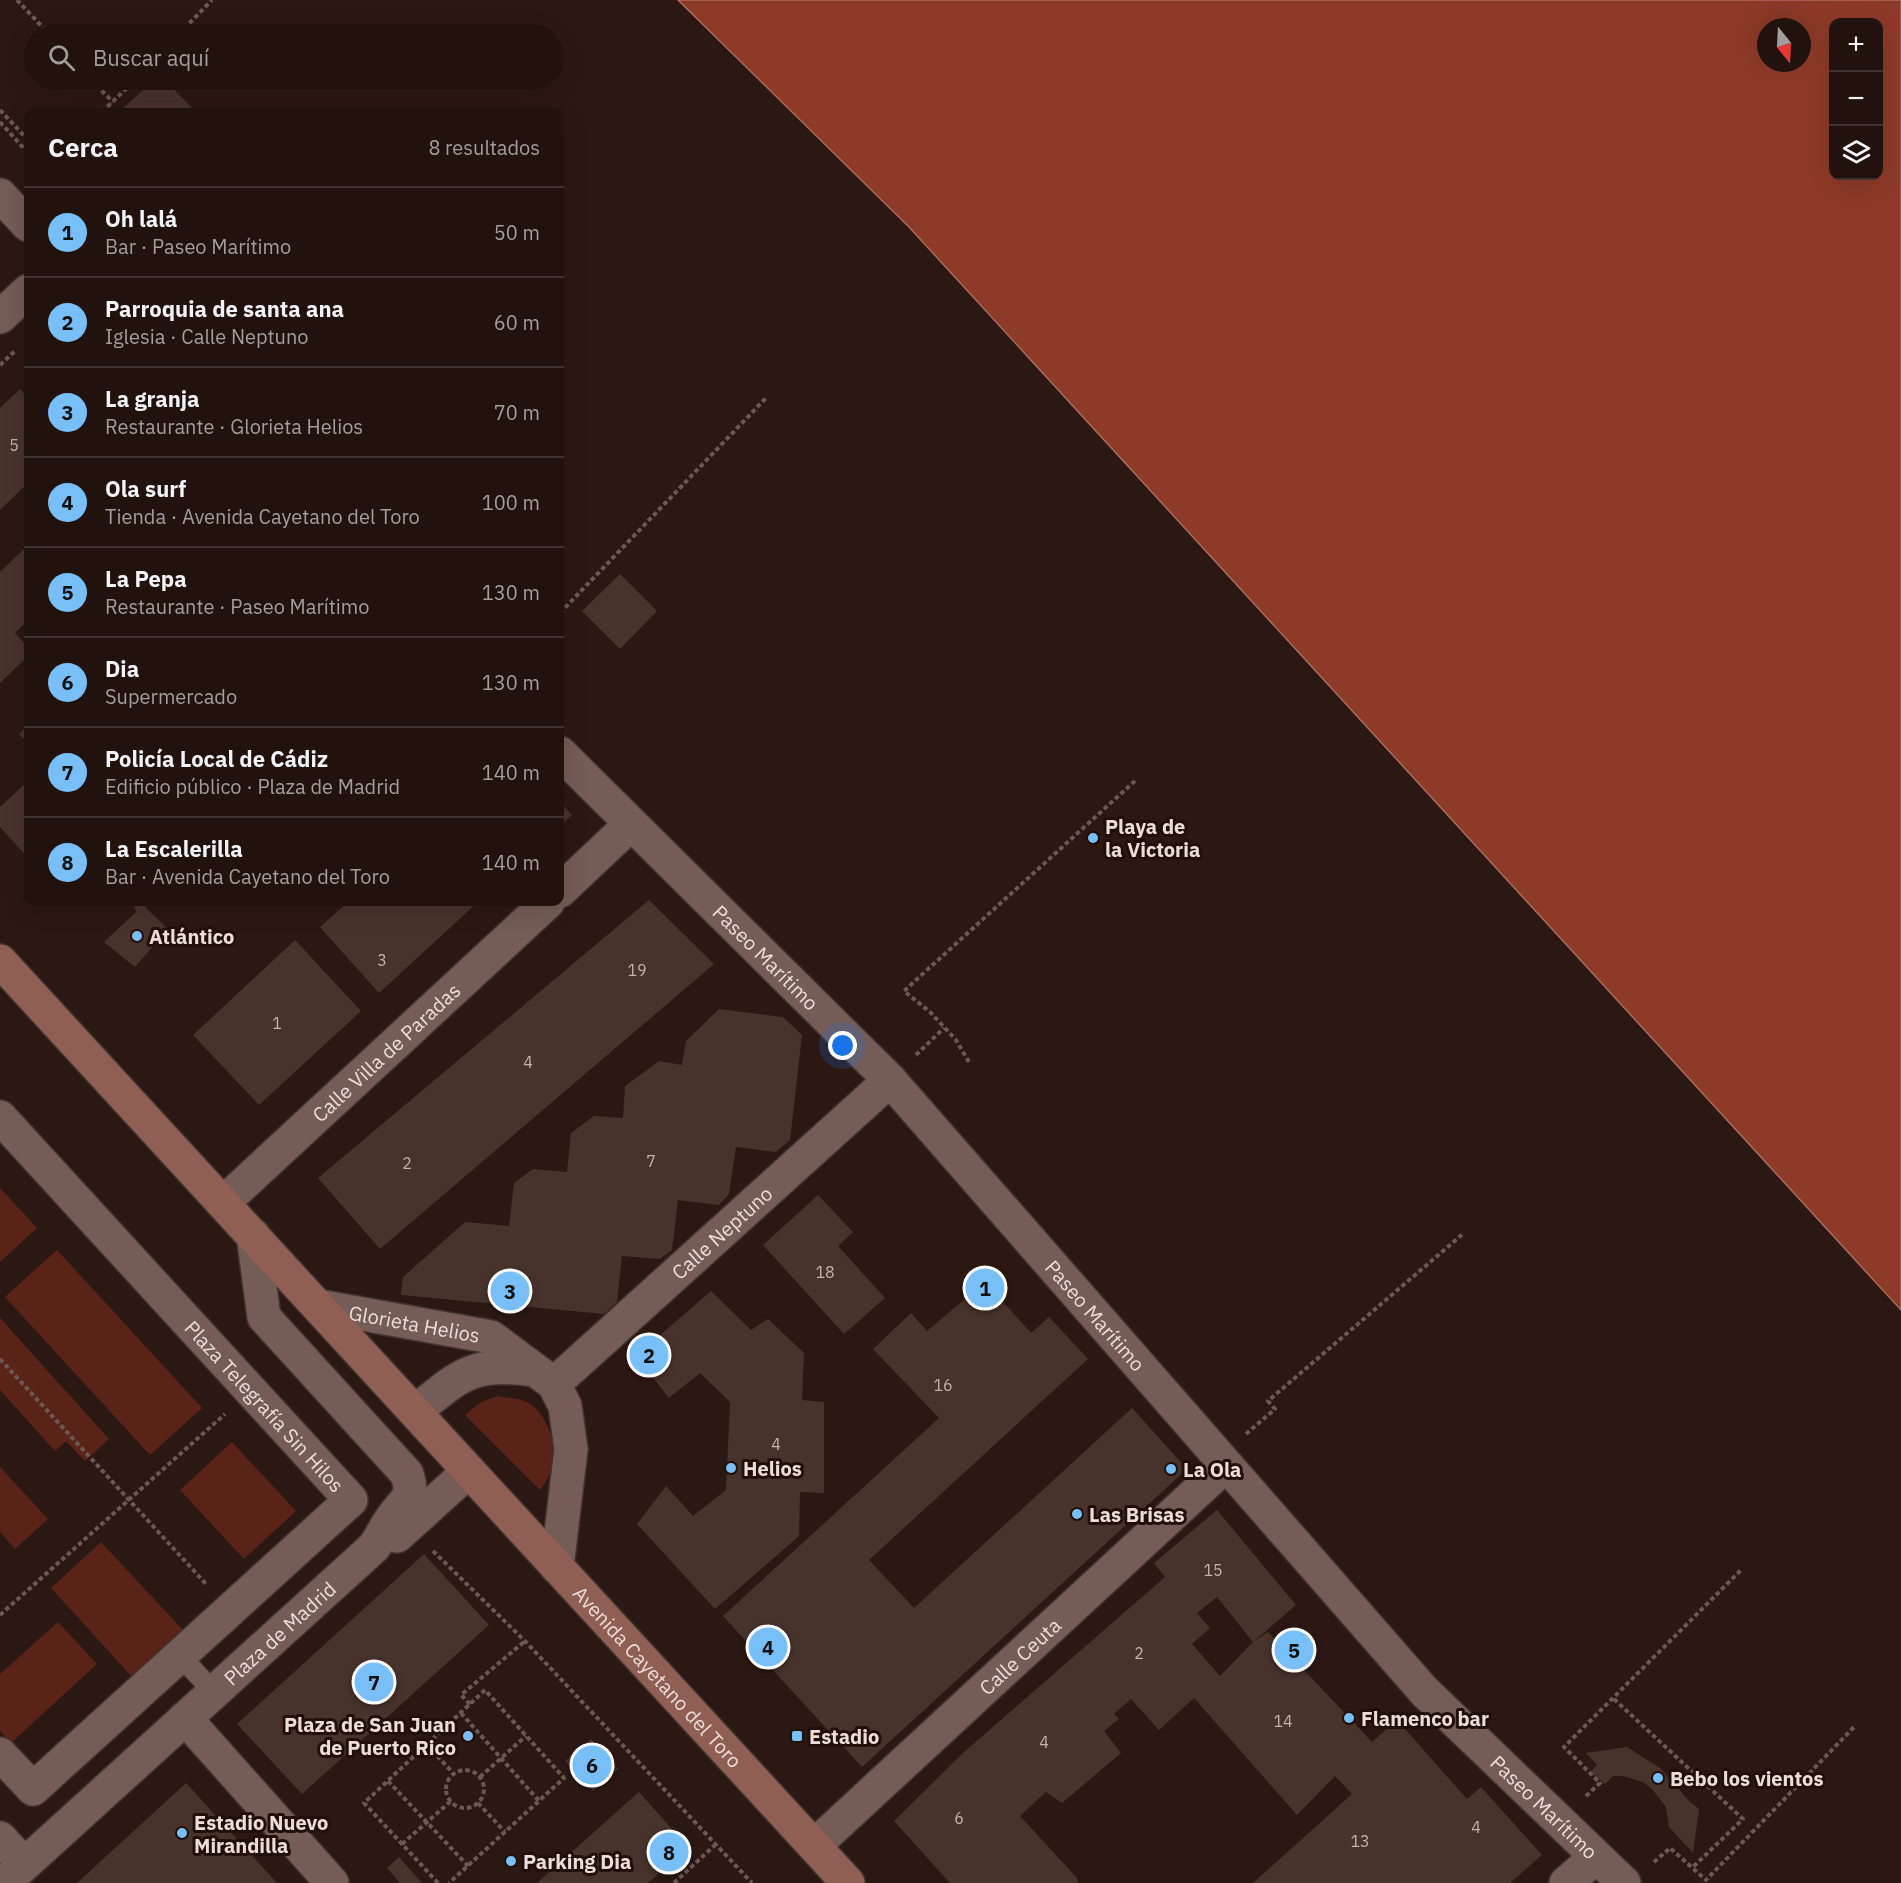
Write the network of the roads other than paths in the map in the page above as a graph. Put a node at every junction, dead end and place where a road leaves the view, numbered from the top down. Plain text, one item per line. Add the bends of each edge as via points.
1 (0, 195) edge
2 (24, 221) edge
3 (24, 295) edge
4 (0, 317) edge
5 (564, 757) edge
6 (632, 824) junction
7 (564, 887) edge
8 (544, 906) edge
9 (0, 961) edge
10 (890, 1080) junction
11 (0, 1117) edge
12 (224, 1203) junction
13 (253, 1235) junction
14 (318, 1306) junction
15 (544, 1377) junction
16 (416, 1412) junction
17 (1225, 1466) junction
18 (470, 1470) junction
19 (374, 1547) junction
20 (557, 1567) junction
21 (180, 1656) junction
22 (214, 1692) junction
23 (185, 1718) junction
24 (0, 1754) edge
25 (0, 1838) edge
26 (814, 1846) junction
27 (1596, 1857) junction
28 (14, 1874) edge
29 (332, 1883) edge
30 (848, 1883) edge
31 (1566, 1883) edge
32 (1624, 1883) edge

1 - 2 street
3 - 4 street
5 - 6 street, Paseo Marítimo
6 - 7 street
6 - 10 street, Paseo Marítimo
8 - 12 street, Calle Villa de Paradas
9 - 12 main road, Avenida Cayetano del Toro
10 - 15 street, Calle Neptuno
10 - 17 street, Paseo Marítimo
11 - 21 street, Plaza Telegrafía Sin Hilos via 351,1500
12 - 13 main road, Avenida Cayetano del Toro
13 - 14 main road, Avenida Cayetano del Toro
13 - 19 street, Plaza de Madrid via 264,1317 407,1474 411,1487 407,1504 395,1514
14 - 15 street, Glorieta Helios via 491,1336
14 - 16 main road, Avenida Cayetano del Toro
15 - 16 street, Glorieta Helios via 499,1365 458,1376
15 - 20 street, Glorieta Helios via 565,1406 571,1449
16 - 18 main road, Avenida Cayetano del Toro
17 - 26 street, Calle Ceuta
17 - 27 street, Paseo Marítimo via 1424,1691
18 - 19 street, Plaza de Madrid via 395,1538
18 - 20 main road, Avenida Cayetano del Toro
19 - 22 street, Plaza de Madrid
20 - 26 main road, Avenida Cayetano del Toro
21 - 22 lane
21 - 24 street, Plaza Telegrafía Sin Hilos via 33,1789
22 - 23 street, Plaza de Madrid
23 - 28 street, Plaza de Madrid
23 - 29 street
25 - 28 street
26 - 30 main road, Avenida Cayetano del Toro
27 - 31 street
27 - 32 street, Paseo Marítimo

